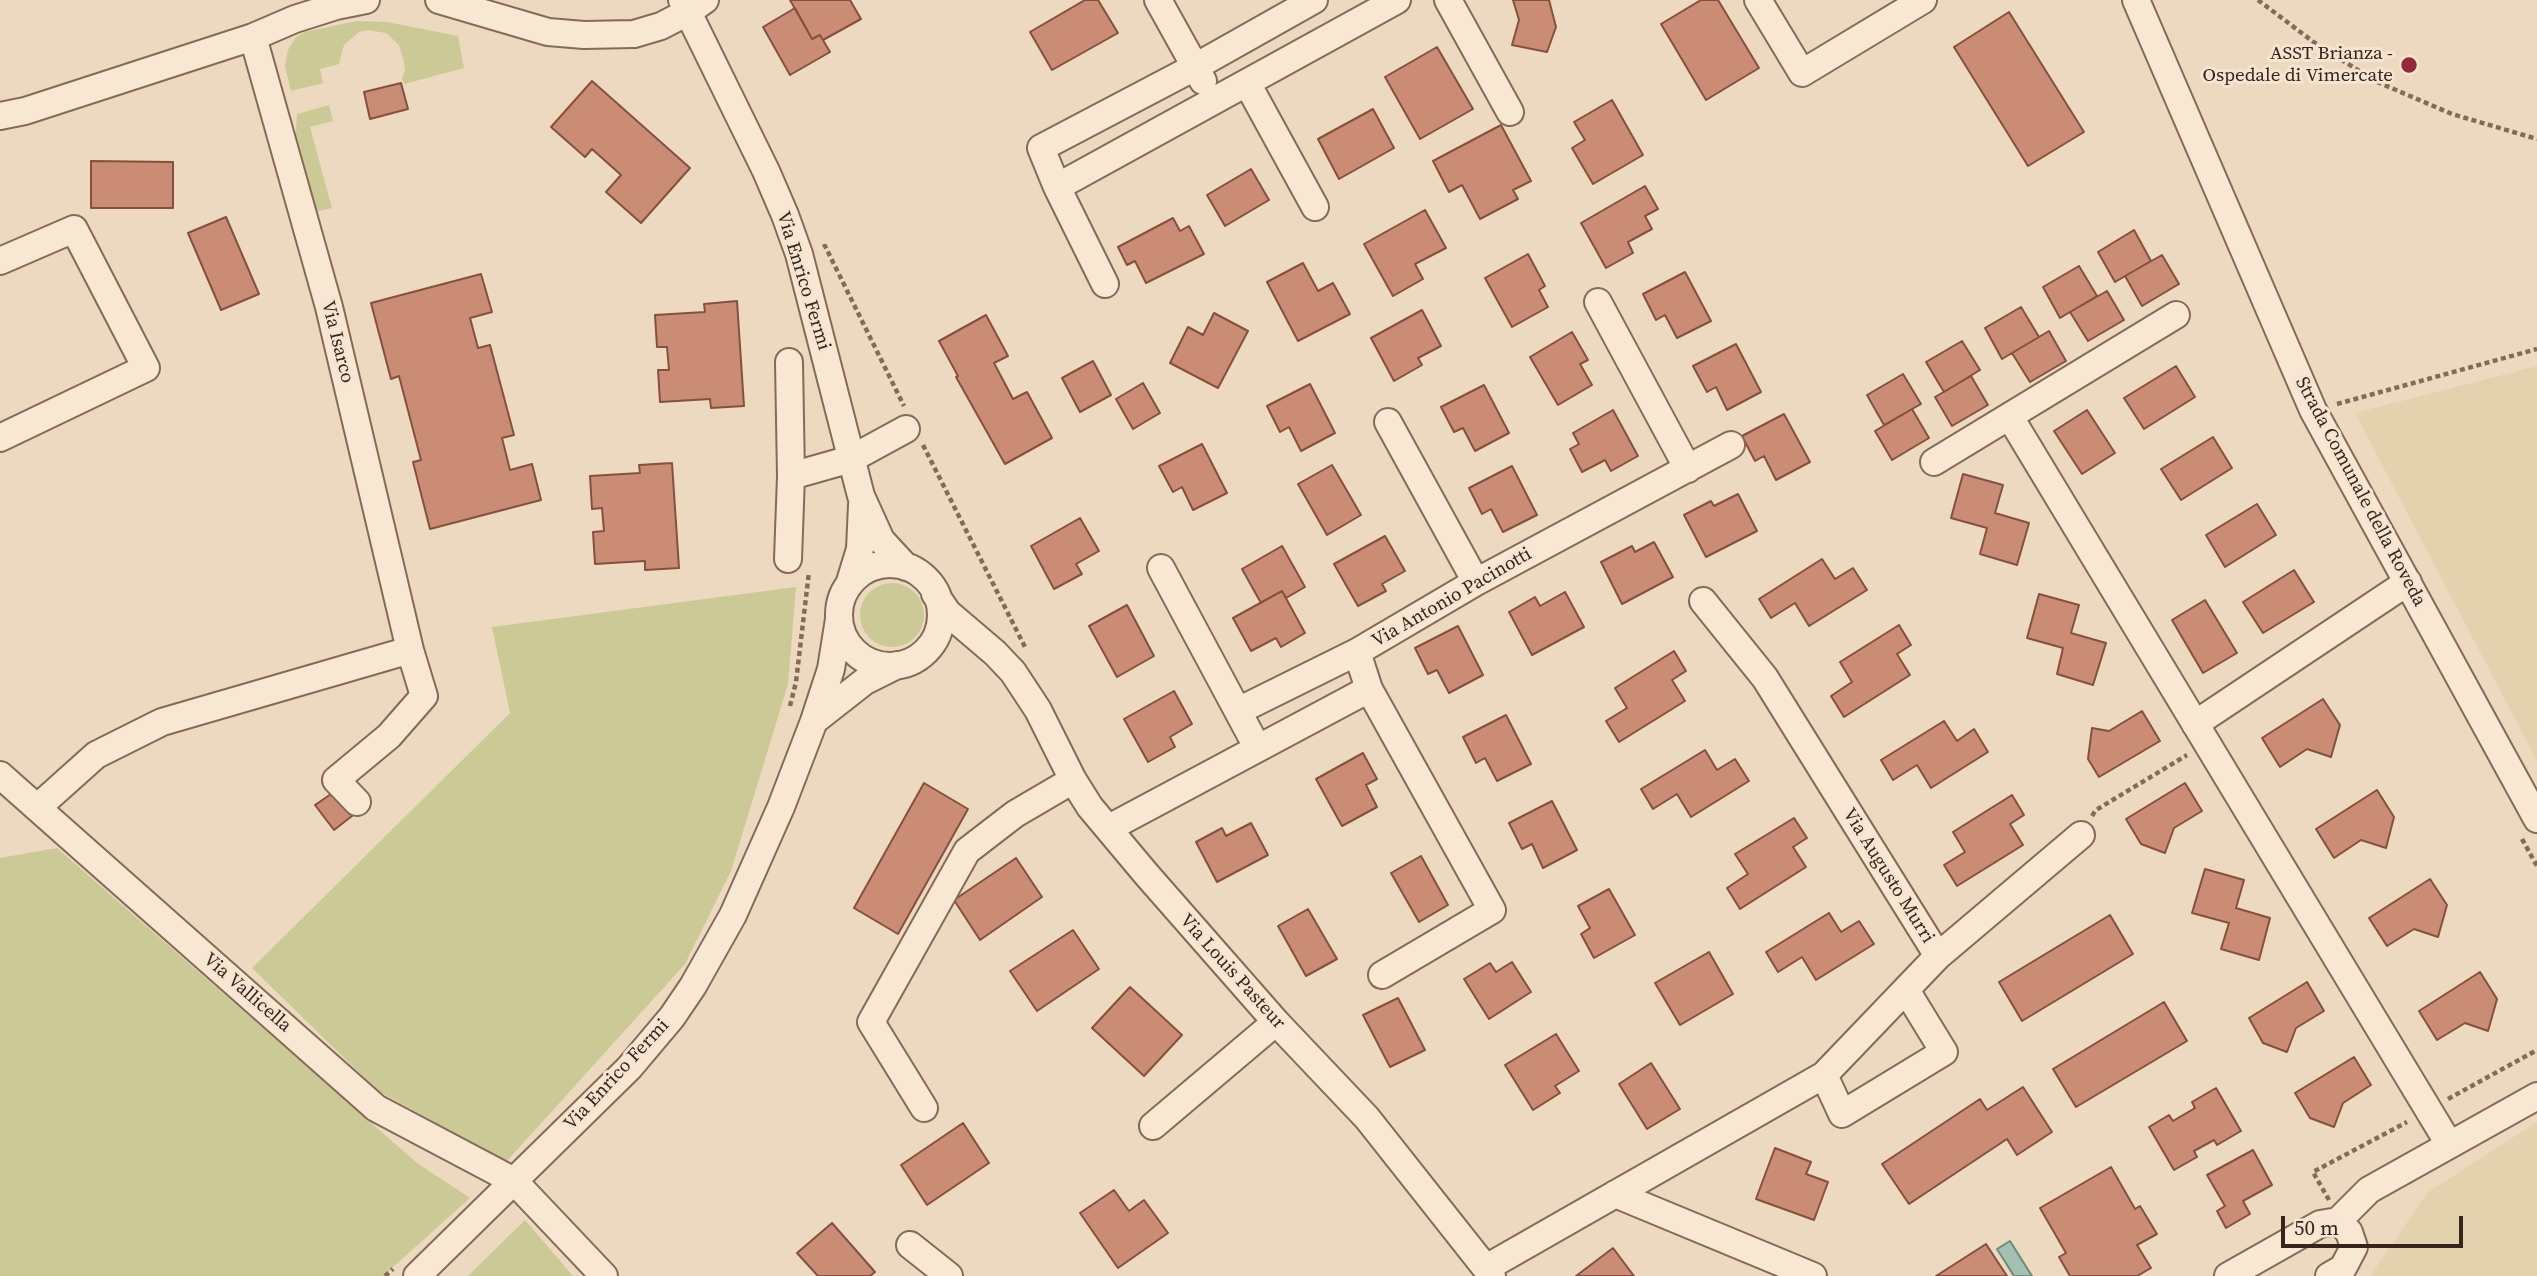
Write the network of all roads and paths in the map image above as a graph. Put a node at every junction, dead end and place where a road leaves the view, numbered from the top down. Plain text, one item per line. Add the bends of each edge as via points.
1 (366, 0) edge
2 (439, 0) edge
3 (1158, 0) edge
4 (1314, 0) edge
5 (1397, 0) edge
6 (1448, 0) edge
7 (1758, 0) edge
8 (1923, 0) edge
9 (2136, 0) edge
10 (2259, 0) edge
11 (692, 4) edge
12 (253, 37) junction
13 (1195, 67) junction
14 (1247, 83) junction
15 (1214, 101) junction
16 (1510, 112) dead end
17 (0, 116) edge
18 (2537, 139) edge
19 (1057, 187) junction
20 (1315, 207) dead end
21 (799, 254) junction
22 (0, 261) edge
23 (1105, 284) dead end
24 (1598, 302) dead end
25 (2176, 315) dead end
26 (2537, 349) edge
27 (789, 362) dead end
28 (2313, 410) junction
29 (2010, 417) junction
30 (1388, 422) dead end
31 (910, 424) junction
32 (0, 438) edge
33 (1731, 445) dead end
34 (852, 458) junction
35 (1934, 462) dead end
36 (1688, 469) junction
37 (792, 476) junction
38 (861, 496) junction
39 (798, 559) joint
40 (906, 567) junction
41 (1161, 568) dead end
42 (1476, 582) junction
43 (2408, 582) junction
44 (849, 585) junction
45 (935, 594) junction
46 (1703, 601) dead end
47 (839, 619) junction
48 (410, 650) junction
49 (925, 651) junction
50 (1357, 652) junction
51 (995, 653) junction
52 (1028, 653) dead end
53 (898, 665) junction
54 (1369, 689) junction
55 (790, 708) dead end
56 (1238, 711) junction
57 (814, 721) junction
58 (2201, 734) junction
59 (1257, 747) junction
60 (0, 775) edge
61 (1073, 780) junction
62 (357, 802) dead end
63 (38, 807) junction
64 (2537, 819) edge
65 (1109, 828) junction
66 (2081, 835) joint
67 (1938, 956) junction
68 (1382, 975) dead end
69 (1906, 990) junction
70 (1276, 1021) junction
71 (1824, 1075) junction
72 (2537, 1096) edge
73 (924, 1108) dead end
74 (1153, 1126) dead end
75 (2449, 1144) junction
76 (514, 1181) junction
77 (1615, 1194) junction
78 (2338, 1221) junction
79 (910, 1245) dead end
80 (406, 1271) edge
81 (1489, 1272) edge
82 (385, 1276) edge
83 (604, 1276) edge
84 (949, 1276) edge
85 (1813, 1276) edge
86 (2228, 1276) edge
87 (2329, 1276) edge

1 - 12 street via 295,19
2 - 11 street via 548,32 583,35 634,34 661,26
3 - 13 street
4 - 13 street
5 - 14 street
6 - 16 street
7 - 8 street via 1802,73
9 - 28 street, Strada Comunale della Roveda
10 - 18 path via 2375,81 2452,114
11 - 21 street, Via Enrico Fermi
12 - 17 street
12 - 48 street, Via Isarco via 329,307
13 - 15 street
13 - 19 street via 1041,148
14 - 15 street
14 - 20 street
15 - 19 street
19 - 23 street
21 - 31 path via 825,246
21 - 34 street, Via Enrico Fermi
22 - 32 street via 74,229 146,368
24 - 36 street
25 - 29 street
26 - 28 path
27 - 37 street
28 - 43 street, Strada Comunale della Roveda
29 - 35 street
29 - 58 street
30 - 42 street
31 - 34 street
31 - 52 path
33 - 36 street, Via Antonio Pacinotti
34 - 37 street
34 - 38 street, Via Enrico Fermi
36 - 42 street, Via Antonio Pacinotti
37 - 39 street
38 - 40 street, Via Enrico Fermi via 881,540
38 - 44 street, Via Enrico Fermi via 860,549
39 - 55 path via 808,585
40 - 44 street via 876,566
40 - 45 street via 923,577
41 - 56 street
42 - 50 street, Via Antonio Pacinotti
43 - 58 street
43 - 64 street, Strada Comunale della Roveda
44 - 47 street
45 - 49 street via 940,624
45 - 51 street, Via Louis Pasteur via 948,613
46 - 67 street, Via Augusto Murri via 1765,678
47 - 53 street via 844,637 859,655 877,664
47 - 57 street, Via Enrico Fermi via 834,655
48 - 62 street, Via Isarco via 424,696 388,736 337,780
48 - 63 street via 162,722 96,755
49 - 51 street via 959,645
49 - 53 street
50 - 54 street, Via Antonio Pacinotti
50 - 56 street
51 - 61 street, Via Louis Pasteur via 1038,710
53 - 57 street via 865,681
54 - 59 street
54 - 68 street, Via Antonio Pacinotti via 1492,910
56 - 59 street
57 - 76 street, Via Enrico Fermi via 757,865 693,986 629,1068
58 - 66 path via 2096,810
58 - 75 street
59 - 65 street
60 - 63 street, Via Vallicella
61 - 65 street, Via Louis Pasteur
61 - 73 street via 1015,814 967,851 871,1022
63 - 76 street, Via Vallicella via 376,1108
65 - 70 street, Via Louis Pasteur
66 - 67 street
67 - 69 street, Via Augusto Murri
69 - 71 street, Via Augusto Murri
69 - 71 street via 1944,1052 1842,1114
70 - 74 street
70 - 81 street, Via Louis Pasteur via 1367,1118
71 - 77 street, Via Augusto Murri
72 - 75 street
75 - 78 street via 2369,1190
76 - 80 street, Via Enrico Fermi
76 - 83 street, Via Vallicella
77 - 81 street, Via Augusto Murri
77 - 85 street
78 - 86 street via 2320,1224
78 - 87 street via 2349,1231 2354,1247 2343,1268
79 - 84 street
80 - 82 path

